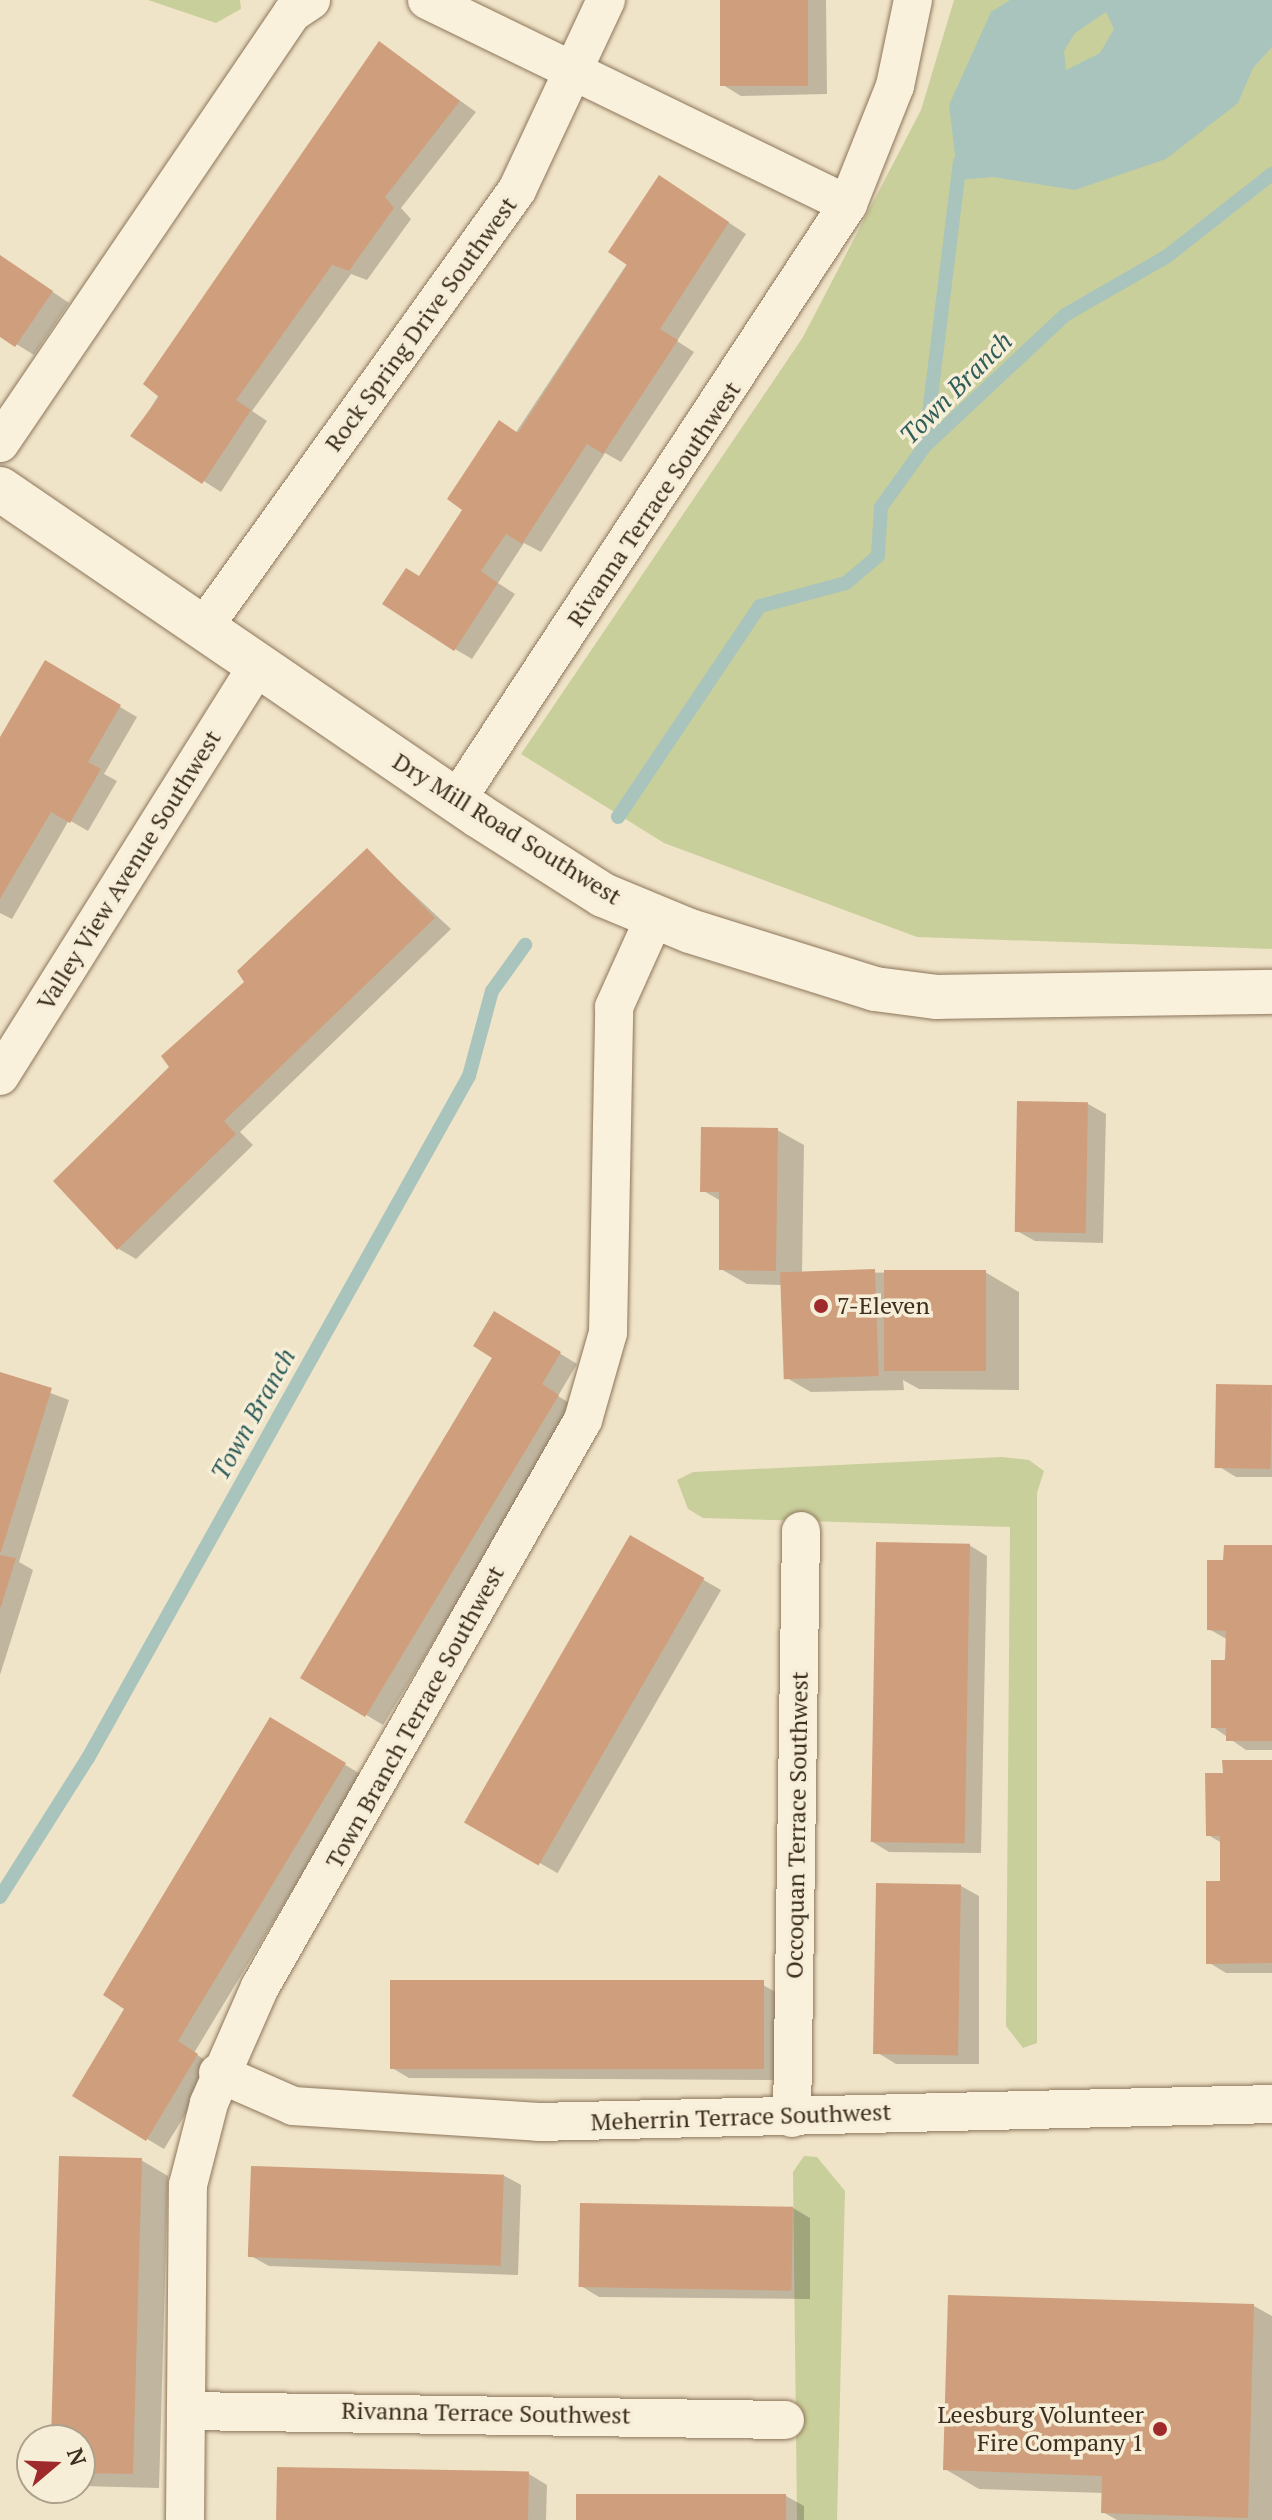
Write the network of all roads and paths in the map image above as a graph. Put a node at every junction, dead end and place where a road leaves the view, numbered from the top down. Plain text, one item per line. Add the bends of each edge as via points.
1 (311, 0) edge
2 (427, 0) edge
3 (606, 0) edge
4 (913, 0) edge
5 (574, 75) junction
6 (848, 204) junction
7 (0, 443) edge
8 (0, 489) edge
9 (203, 628) junction
10 (258, 665) junction
11 (456, 801) junction
12 (655, 916) junction
13 (1272, 992) edge
14 (0, 1076) edge
15 (801, 1531) dead end
16 (218, 2073) junction
17 (1272, 2104) edge
18 (792, 2118) junction
19 (186, 2411) junction
20 (785, 2420) dead end
21 (185, 2520) edge

1 - 7 street via 292,13
2 - 5 street
3 - 5 street, Rock Spring Drive Southwest
4 - 6 street, Rivanna Terrace Southwest via 895,86
5 - 6 street
5 - 9 street, Rock Spring Drive Southwest via 517,190
6 - 11 street, Rivanna Terrace Southwest
8 - 9 street, Dry Mill Road Southwest
9 - 10 street, Dry Mill Road Southwest
10 - 11 street, Dry Mill Road Southwest
10 - 14 street, Valley View Avenue Southwest
11 - 12 street, Dry Mill Road Southwest via 603,895
12 - 13 street, Dry Mill Road Southwest via 782,963 906,993
12 - 16 street, Town Branch Terrace Southwest via 614,1007 608,1333 583,1420
15 - 18 street, Occoquan Terrace Southwest
16 - 18 street, Meherrin Terrace Southwest via 293,2106 330,2111 538,2122
16 - 19 street, Town Branch Terrace Southwest via 188,2185
17 - 18 street, Meherrin Terrace Southwest
19 - 20 street, Rivanna Terrace Southwest
19 - 21 street, Town Branch Terrace Southwest

